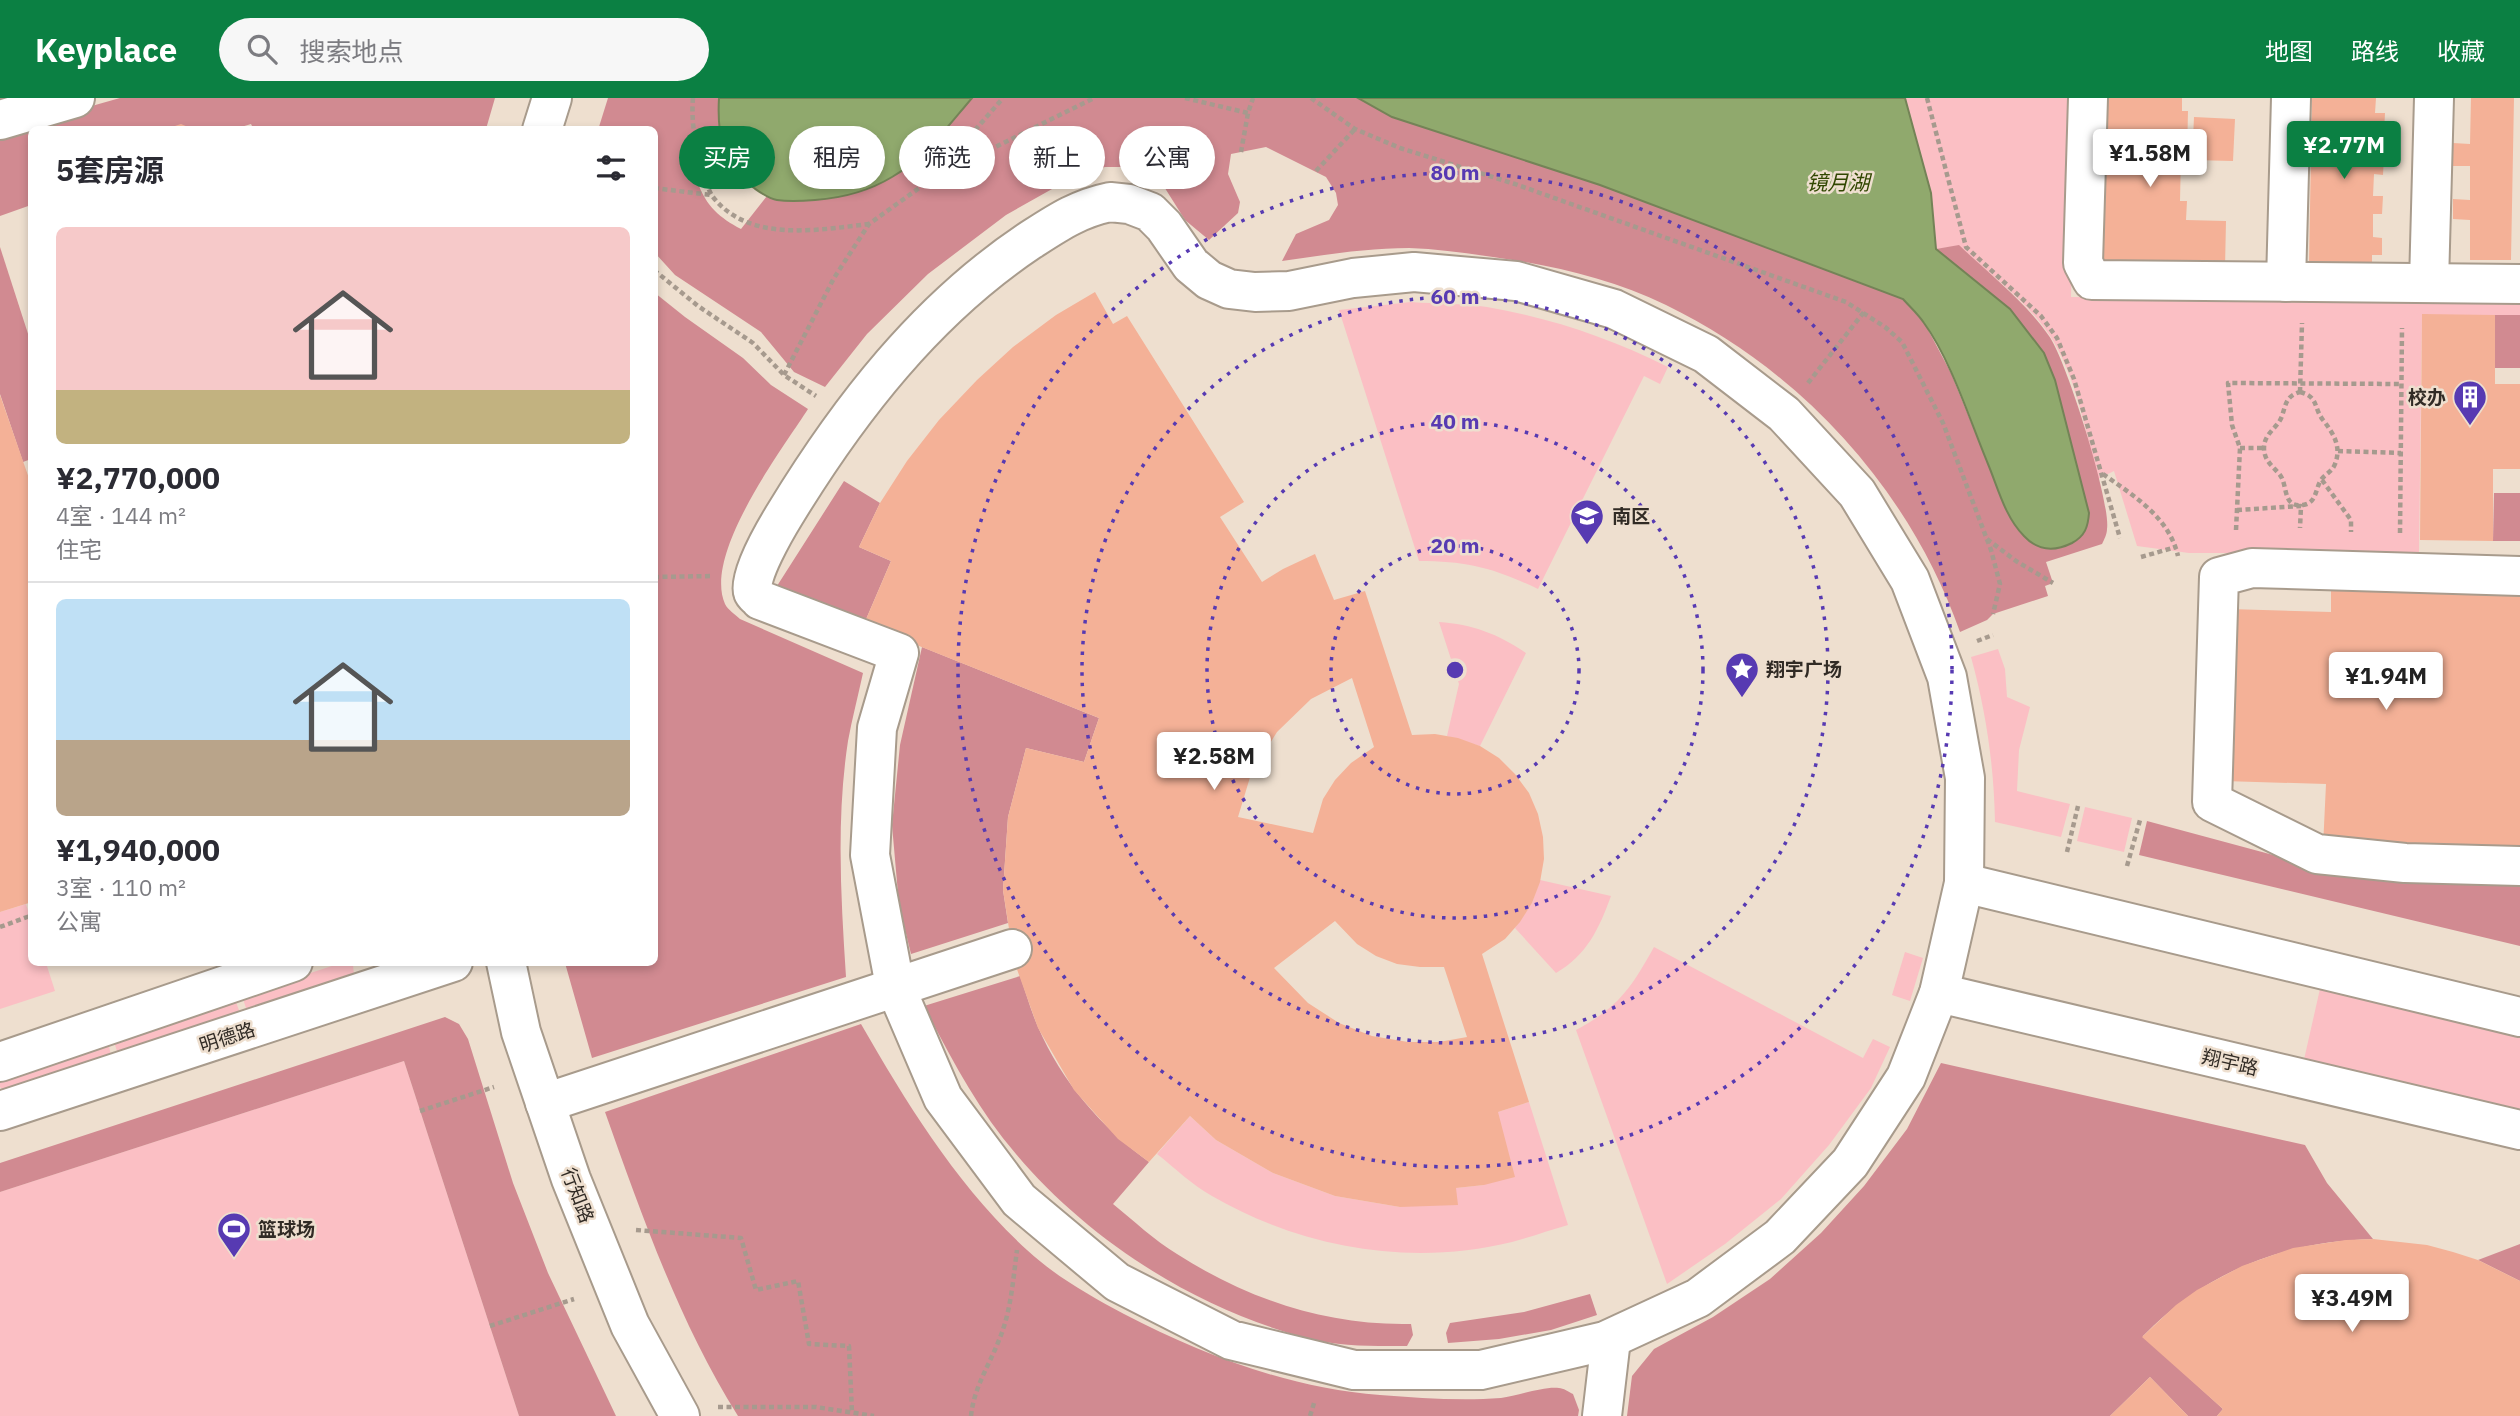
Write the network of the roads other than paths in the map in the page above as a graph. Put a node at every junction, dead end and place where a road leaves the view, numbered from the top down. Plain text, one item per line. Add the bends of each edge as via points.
1 (75, 98) edge
2 (552, 98) edge
3 (2088, 98) edge
4 (2291, 98) edge
5 (2434, 98) edge
6 (0, 120) edge
7 (543, 126) edge
8 (2286, 282) junction
9 (2429, 283) junction
10 (2520, 284) edge
11 (2520, 576) edge
12 (2520, 866) edge
13 (1964, 884) junction
14 (1012, 949) dead end
15 (281, 966) edge
16 (441, 966) edge
17 (507, 966) edge
18 (895, 986) junction
19 (1939, 993) junction
20 (2520, 1017) edge
21 (0, 1062) edge
22 (545, 1104) junction
23 (0, 1111) edge
24 (2520, 1130) edge
25 (1611, 1339) junction
26 (698, 1412) edge
27 (1602, 1416) edge

1 - 6 street
2 - 7 street
3 - 8 street via 2083,263 2092,280
4 - 8 street
5 - 9 street
8 - 9 street
9 - 10 street
11 - 12 street via 2252,568 2219,577 2212,802 2317,853 2405,863
13 - 18 street via 1965,778 1947,677 1910,580 1857,493 1784,414 1706,354 1614,309 1516,281 1414,272 1289,291 1229,289 1191,265 1150,212 1110,202 1070,214 1003,259 889,366 809,475 771,538 752,583 760,600 899,653 877,728 870,855
13 - 19 street
13 - 20 street
14 - 18 street
15 - 21 street
16 - 23 street, 明德路
17 - 22 street, 行知路 via 521,1032
18 - 22 street
18 - 25 street via 943,1098 1019,1200 1117,1282 1231,1340 1354,1370 1481,1370
19 - 24 street, 翔宇路
19 - 25 street via 1906,1077 1850,1163 1780,1237 1698,1298
22 - 26 street, 行知路 via 570,1179 631,1325
25 - 27 street

